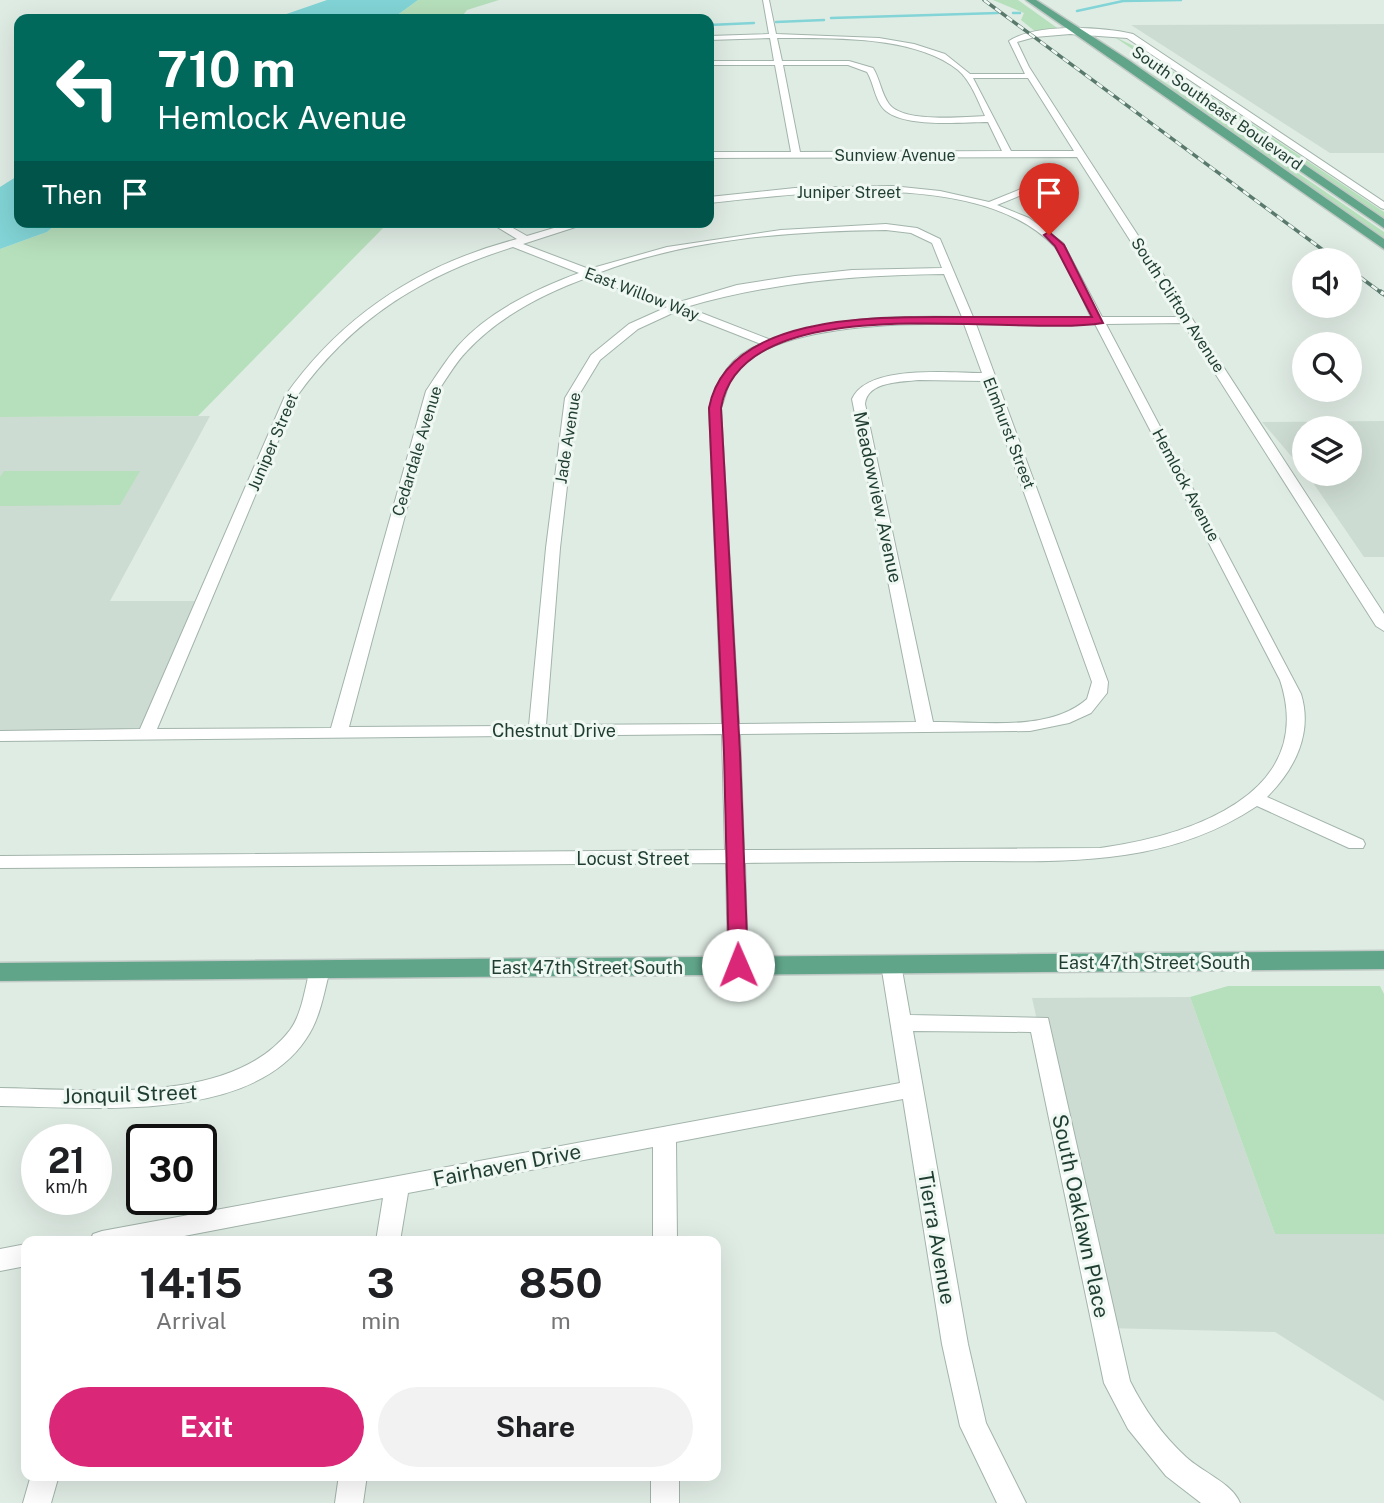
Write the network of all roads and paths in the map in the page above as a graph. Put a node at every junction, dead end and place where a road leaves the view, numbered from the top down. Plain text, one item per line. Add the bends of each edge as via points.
1 (766, 0) edge
2 (1030, 0) edge
3 (1048, 0) edge
4 (1100, 32) junction
5 (1081, 33) junction
6 (774, 37) junction
7 (714, 38) edge
8 (929, 41) dead end
9 (912, 47) junction
10 (778, 61) junction
11 (714, 63) edge
12 (1164, 73) dead end
13 (968, 76) junction
14 (1031, 76) junction
15 (988, 118) junction
16 (1239, 125) dead end
17 (1008, 154) junction
18 (1081, 154) junction
19 (714, 155) edge
20 (796, 155) junction
21 (1021, 192) dead end
22 (714, 200) edge
23 (989, 205) junction
24 (1384, 206) edge
25 (1384, 224) edge
26 (505, 228) edge
27 (565, 228) edge
28 (866, 228) joint
29 (526, 239) junction
30 (512, 243) junction
31 (1384, 245) edge
32 (950, 271) junction
33 (589, 273) junction
34 (677, 307) junction
35 (1099, 320) junction
36 (1185, 320) junction
37 (969, 321) junction
38 (772, 344) junction
39 (988, 377) junction
40 (1384, 625) edge
41 (1098, 695) joint
42 (926, 728) junction
43 (731, 729) junction
44 (537, 730) junction
45 (338, 731) junction
46 (147, 732) junction
47 (0, 736) edge
48 (1254, 798) junction
49 (1356, 844) dead end
50 (736, 857) junction
51 (0, 862) edge
52 (1384, 960) edge
53 (891, 964) junction
54 (738, 965) junction
55 (320, 969) junction
56 (0, 972) edge
57 (900, 1023) junction
58 (912, 1089) junction
59 (0, 1097) edge
60 (665, 1136) junction
61 (397, 1186) junction
62 (130, 1236) edge
63 (389, 1236) edge
64 (665, 1236) edge
65 (21, 1256) edge
66 (0, 1260) edge
67 (43, 1481) edge
68 (352, 1481) edge
69 (665, 1481) edge
70 (37, 1503) edge
71 (349, 1503) edge
72 (665, 1503) edge
73 (1012, 1503) edge
74 (1226, 1503) edge

1 - 6 street
2 - 5 main road, South Southeast Boulevard
3 - 4 main road, South Southeast Boulevard
4 - 5 street
4 - 12 main road, South Southeast Boulevard
4 - 24 street via 1130,36
5 - 14 street, South Clifton Avenue via 1013,41
5 - 31 main road, South Southeast Boulevard
6 - 7 street
6 - 9 street via 860,39
6 - 10 street
8 - 9 street
9 - 13 street via 950,60
10 - 11 street
10 - 15 street via 840,61 863,66 874,75 887,107 899,114
10 - 20 street
13 - 14 street
13 - 15 street
14 - 18 street, South Clifton Avenue
15 - 17 street
16 - 25 main road, South Southeast Boulevard
17 - 18 street, Sunview Avenue
17 - 20 street, Sunview Avenue
18 - 36 street, South Clifton Avenue
19 - 20 street, Sunview Avenue
21 - 23 street
22 - 23 street, Juniper Street via 870,190 940,195
23 - 35 street, Hemlock Avenue via 1028,220 1059,245
26 - 29 street
27 - 29 street, Juniper Street
28 - 32 street, Elmhurst Street via 928,236 940,247
28 - 33 street, Cedardale Avenue via 720,241
29 - 30 street, Juniper Street
30 - 33 street, East Willow Way
30 - 46 street, Juniper Street via 441,270 378,306 342,336 297,386
32 - 34 street, Jade Avenue via 796,277
32 - 37 street, Elmhurst Street
33 - 34 street, East Willow Way
33 - 45 street, Cedardale Avenue via 545,291 492,323 459,353 435,386
34 - 38 street, East Willow Way
34 - 44 street, Jade Avenue via 632,329 603,350 579,378 571,398
35 - 36 street
35 - 37 street
35 - 48 street, Hemlock Avenue via 1288,680 1297,715 1294,740 1276,776
36 - 40 street, South Clifton Avenue
37 - 38 street via 849,323 810,330
37 - 39 street, Elmhurst Street
38 - 43 street via 733,369 716,399
39 - 41 street, Elmhurst Street via 1100,682
39 - 42 street, Meadowview Avenue via 893,379 864,390 859,398
41 - 42 street, Chestnut Drive via 1086,708 1053,723
42 - 43 street, Chestnut Drive
43 - 44 street, Chestnut Drive
43 - 50 street
44 - 45 street, Chestnut Drive
45 - 46 street, Chestnut Drive
46 - 47 street, Chestnut Drive
48 - 49 street
48 - 50 street, Locust Street via 1195,833 1118,852
50 - 51 street, Locust Street
50 - 54 street
52 - 53 main road, East 47th Street South
53 - 54 main road, East 47th Street South
53 - 57 street, Tierra Avenue
54 - 55 main road, East 47th Street South
55 - 56 main road, East 47th Street South
55 - 59 street, Jonquil Street via 297,1038 264,1066 231,1084 175,1096
57 - 58 street, Tierra Avenue
57 - 74 street, South Oaklawn Place via 1040,1024 1117,1383 1151,1442 1174,1466
58 - 60 street, Fairhaven Drive
58 - 73 street, Tierra Avenue via 973,1426
60 - 61 street, Fairhaven Drive
60 - 64 street
61 - 62 street, Fairhaven Drive
61 - 63 street
65 - 66 street
67 - 70 street
68 - 71 street
69 - 72 street

